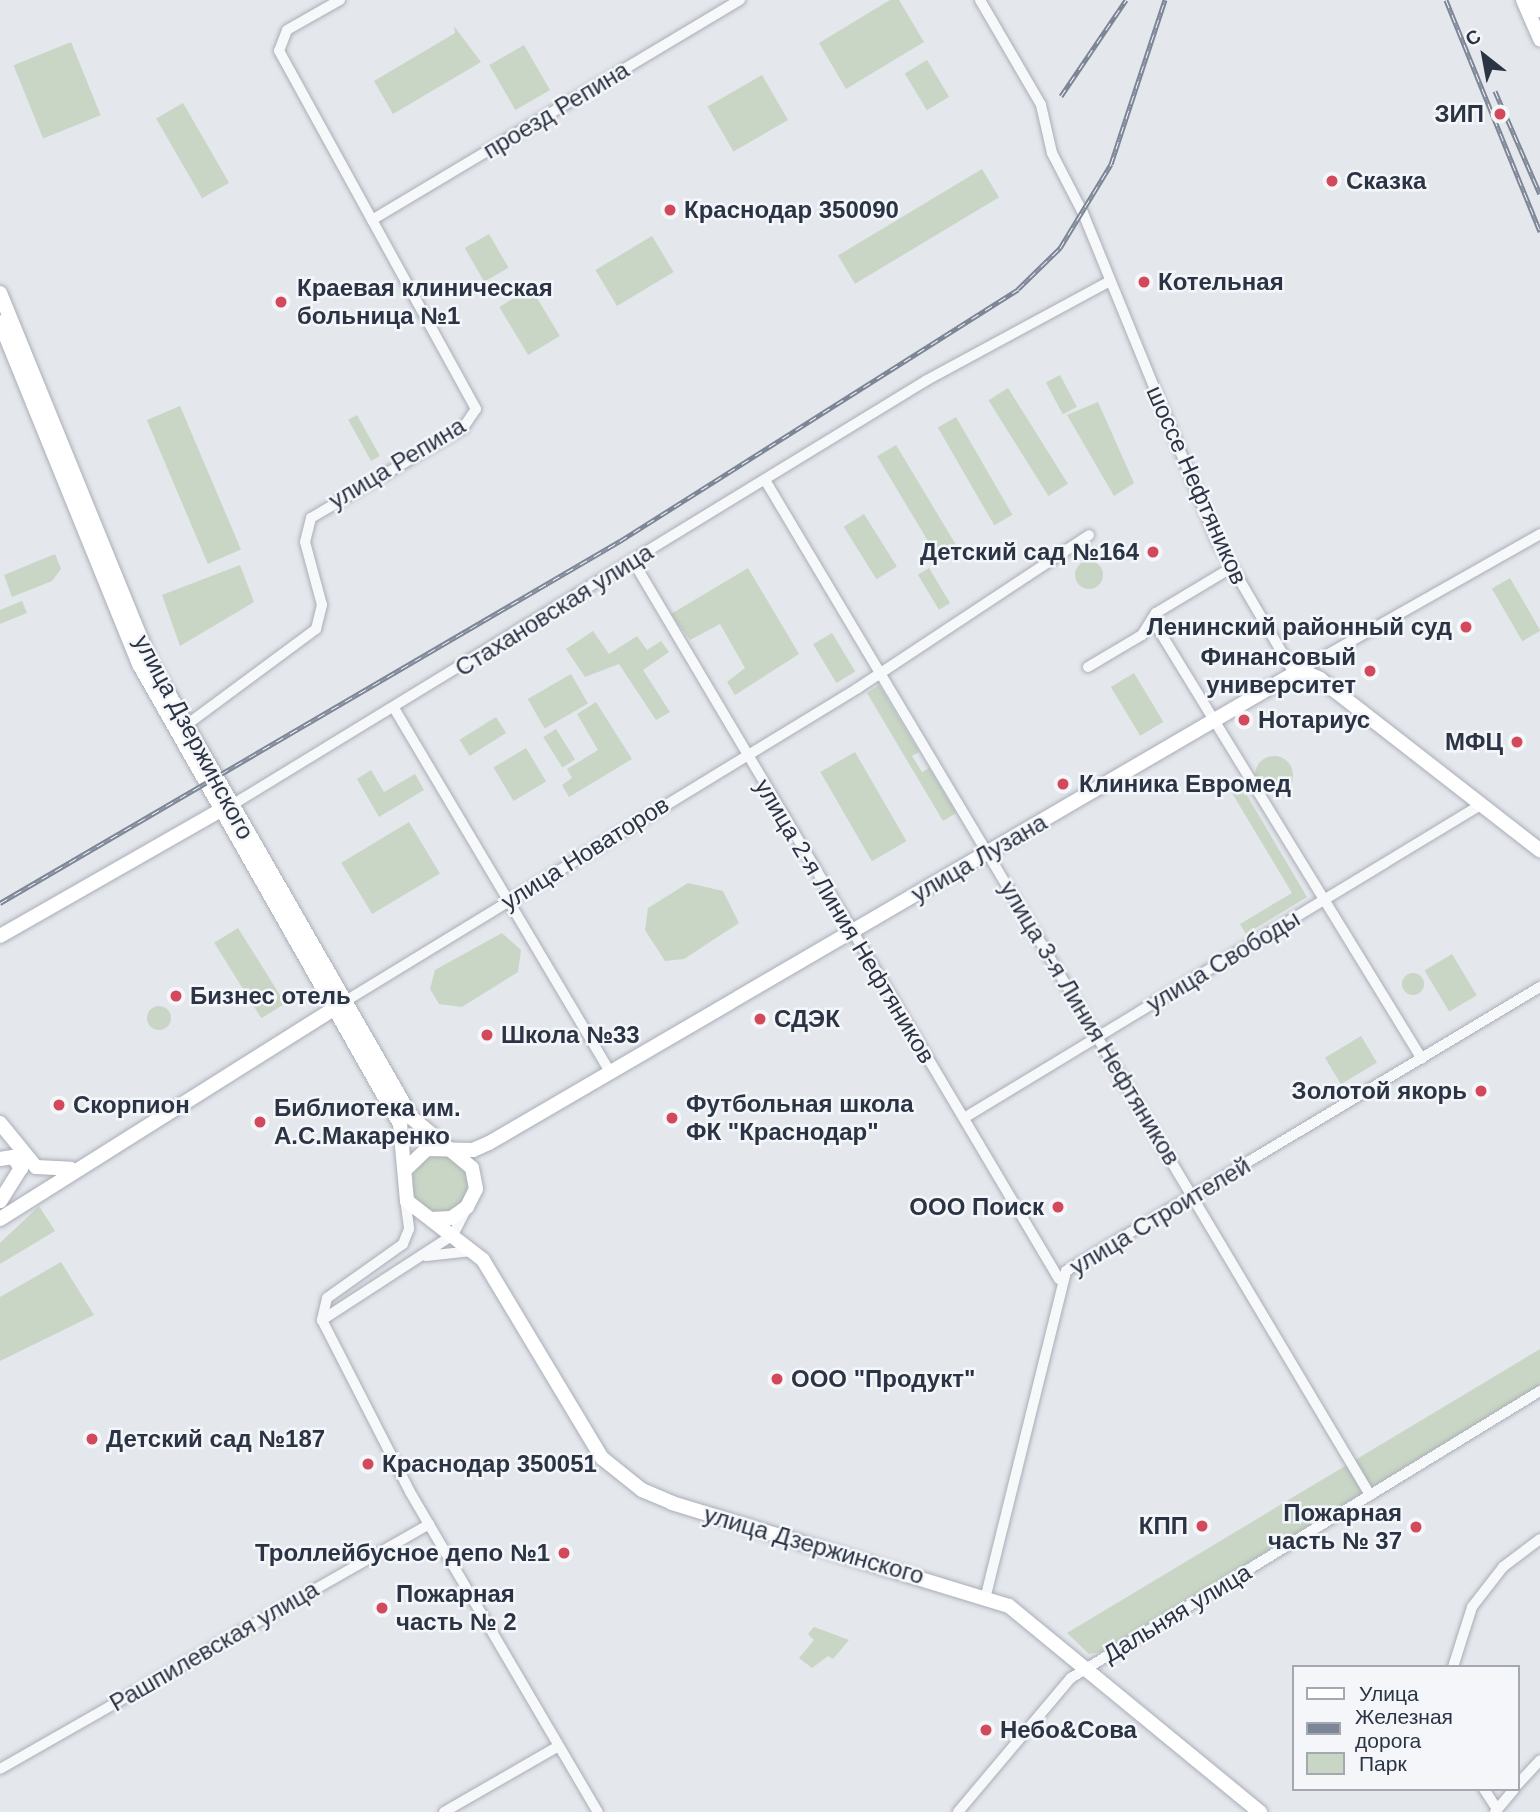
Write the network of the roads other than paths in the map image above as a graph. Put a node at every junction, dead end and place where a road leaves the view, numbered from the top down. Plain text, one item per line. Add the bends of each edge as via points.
1 (340, 0) edge
2 (740, 0) edge
3 (980, 0) edge
4 (1524, 0) edge
5 (1536, 0) edge
6 (1540, 10) edge
7 (1540, 39) edge
8 (372, 220) junction
9 (1108, 282) junction
10 (0, 293) edge
11 (0, 322) edge
12 (765, 480) junction
13 (1540, 534) edge
14 (1089, 535) dead end
15 (633, 561) junction
16 (1231, 568) junction
17 (1152, 619) junction
18 (1088, 667) dead end
19 (1300, 670) junction
20 (881, 673) junction
21 (394, 709) junction
22 (1214, 720) junction
23 (186, 726) junction
24 (745, 754) junction
25 (1482, 804) junction
26 (226, 808) junction
27 (1540, 850) edge
28 (988, 854) junction
29 (510, 898) junction
30 (1325, 899) junction
31 (852, 932) junction
32 (0, 936) edge
33 (1540, 987) edge
34 (340, 1007) junction
35 (1099, 1035) junction
36 (1422, 1059) junction
37 (611, 1074) junction
38 (964, 1118) junction
39 (0, 1123) edge
40 (450, 1148) junction
41 (0, 1159) edge
42 (79, 1166) junction
43 (403, 1175) junction
44 (404, 1196) junction
45 (1194, 1196) junction
46 (0, 1201) edge
47 (467, 1207) junction
48 (0, 1219) edge
49 (430, 1219) junction
50 (453, 1235) junction
51 (474, 1251) junction
52 (413, 1260) junction
53 (1059, 1279) junction
54 (322, 1320) junction
55 (1540, 1391) edge
56 (1370, 1495) junction
57 (429, 1524) junction
58 (1540, 1539) edge
59 (986, 1595) junction
60 (1454, 1665) edge
61 (1086, 1668) junction
62 (557, 1747) junction
63 (1540, 1760) edge
64 (0, 1769) edge
65 (1519, 1783) edge
66 (1485, 1791) edge
67 (1512, 1791) edge
68 (1496, 1810) edge
69 (444, 1812) edge
70 (598, 1812) edge
71 (958, 1812) edge
72 (1260, 1812) edge

1 - 8 street, улица Репина via 286,30 278,46
2 - 8 street, проезд Репина
3 - 9 street via 1041,105 1052,153
4 - 7 main road
5 - 6 main road
8 - 23 street, улица Репина via 476,409 463,428 311,518 305,542 322,605 316,629
9 - 12 street, Стахановская улица via 927,380
9 - 16 street, шоссе Нефтяников
10 - 23 main road, улица Дзержинского via 121,597
11 - 26 main road, улица Дзержинского via 140,666
12 - 15 street, Стахановская улица
12 - 20 street, улица 3-я Линия Нефтяников
13 - 19 street, улица Лузана
14 - 20 street, улица Новаторов
15 - 21 street, Стахановская улица
15 - 24 street, улица 2-я Линия Нефтяников
16 - 17 street
16 - 19 street, шоссе Нефтяников via 1290,666
17 - 18 street via 1142,635
17 - 22 street
19 - 22 main road, улица Лузана
19 - 25 main road, шоссе Нефтяников via 1320,679
20 - 24 street, улица Новаторов
20 - 28 street, улица 3-я Линия Нефтяников
21 - 26 street, Стахановская улица
21 - 29 street
22 - 28 main road, улица Лузана
22 - 30 street
23 - 26 main road, улица Дзержинского
24 - 29 street, улица Новаторов
24 - 31 street, улица 2-я Линия Нефтяников
25 - 27 main road, шоссе Нефтяников
25 - 30 street, улица Свободы
26 - 32 main road, Стахановская улица
26 - 34 main road, улица Дзержинского
28 - 31 main road, улица Лузана
28 - 35 street, улица 3-я Линия Нефтяников
29 - 34 street, улица Новаторов
29 - 37 street
30 - 35 street, улица Свободы
30 - 36 street
31 - 37 main road, улица Лузана
31 - 38 street, улица 2-я Линия Нефтяников
33 - 36 street, улица Строителей
34 - 40 main road, улица Дзержинского via 416,1124
34 - 42 main road, улица Новаторов
34 - 43 main road, улица Дзержинского via 401,1124
35 - 38 street, улица Свободы
35 - 45 street, улица 3-я Линия Нефтяников
36 - 45 street, улица Строителей
37 - 40 main road, улица Лузана via 489,1143
38 - 53 street, улица 2-я Линия Нефтяников
39 - 42 main road via 25,1158 42,1169
40 - 43 main road via 420,1152
40 - 47 main road, улица Дзержинского via 474,1171 475,1189
41 - 46 main road via 13,1157 21,1168
42 - 48 main road, улица Новаторов
43 - 44 main road, улица Дзержинского
44 - 49 main road, улица Дзержинского
44 - 54 street via 409,1229 403,1244 327,1298
45 - 53 street, улица Строителей
45 - 56 street, улица 3-я Линия Нефтяников
47 - 49 main road via 448,1219
47 - 50 street
49 - 50 main road, улица Дзержинского
50 - 51 main road, улица Дзержинского
50 - 52 street
51 - 52 street
51 - 59 main road, улица Дзержинского via 593,1445 635,1486 672,1503
52 - 54 street
53 - 59 street, улица Строителей
54 - 57 street
55 - 56 street, Дальняя улица
56 - 61 street, Дальняя улица
57 - 62 street
57 - 64 street, Рашпилевская улица
58 - 60 street via 1503,1567 1472,1607
59 - 61 main road, улица Дзержинского via 1021,1614
61 - 71 street, Дальняя улица
61 - 72 main road, улица Дзержинского
62 - 69 street
62 - 70 street
63 - 65 street
66 - 68 street
67 - 68 street

